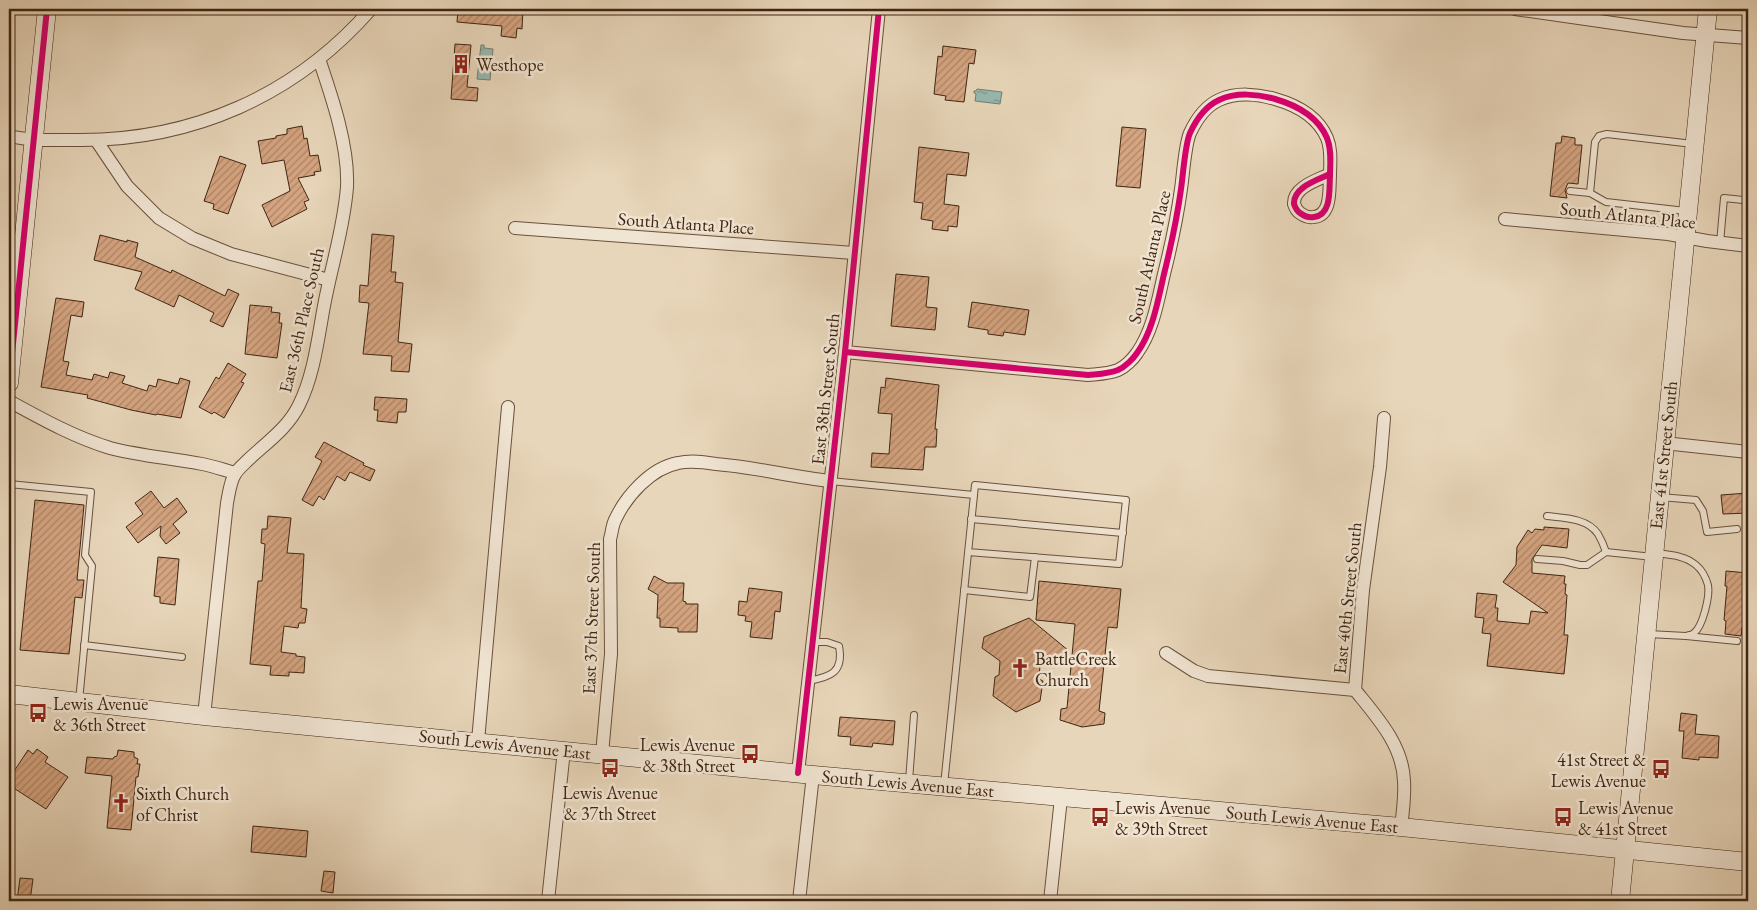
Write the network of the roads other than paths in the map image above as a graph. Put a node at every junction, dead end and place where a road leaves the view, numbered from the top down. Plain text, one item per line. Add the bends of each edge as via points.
1 (47, 9) edge
2 (371, 9) edge
3 (878, 9) edge
4 (1515, 9) edge
5 (1708, 9) edge
6 (1706, 34) junction
7 (1748, 38) edge
8 (319, 59) junction
9 (9, 136) edge
10 (33, 140) junction
11 (96, 140) junction
12 (1694, 144) junction
13 (1330, 174) dead end
14 (1570, 192) dead end
15 (1590, 193) junction
16 (1743, 200) dead end
17 (1688, 211) junction
18 (1505, 219) dead end
19 (515, 228) dead end
20 (1685, 238) junction
21 (1720, 243) junction
22 (1748, 246) edge
23 (854, 254) junction
24 (329, 280) junction
25 (845, 352) junction
26 (9, 383) edge
27 (9, 401) edge
28 (508, 407) dead end
29 (1384, 418) dead end
30 (1664, 443) junction
31 (1748, 452) edge
32 (235, 473) junction
33 (830, 481) junction
34 (9, 484) edge
35 (974, 495) junction
36 (1659, 497) junction
37 (1547, 516) dead end
38 (971, 520) junction
39 (1737, 529) dead end
40 (1123, 533) junction
41 (968, 552) junction
42 (1606, 552) junction
43 (1654, 555) junction
44 (1034, 557) junction
45 (1537, 559) dead end
46 (964, 590) junction
47 (1646, 634) junction
48 (1686, 636) junction
49 (1737, 641) dead end
50 (812, 642) junction
51 (84, 646) junction
52 (1166, 653) dead end
53 (182, 656) dead end
54 (808, 681) junction
55 (1355, 690) junction
56 (9, 694) edge
57 (79, 702) junction
58 (914, 715) dead end
59 (204, 716) junction
60 (478, 741) junction
61 (564, 750) junction
62 (602, 754) junction
63 (806, 774) junction
64 (909, 783) junction
65 (944, 786) junction
66 (1061, 798) junction
67 (1401, 827) junction
68 (1625, 848) junction
69 (1748, 862) edge
70 (548, 901) edge
71 (799, 901) edge
72 (1050, 901) edge
73 (1620, 901) edge

1 - 10 main road
2 - 8 street
3 - 23 street, East 38th Street South
4 - 6 street
5 - 6 main road, East 41st Street South
6 - 7 street
6 - 12 main road, East 41st Street South
8 - 11 street via 264,96 206,121 146,135
8 - 24 street, East 36th Place South via 334,104 347,177 342,225
9 - 10 street
10 - 11 street
10 - 26 main road
11 - 24 street via 127,186 158,218 192,238 231,254
12 - 15 lane via 1607,134 1599,136 1595,142
12 - 17 main road, East 41st Street South
13 - 25 street, South Atlanta Place via 1328,139 1303,110 1281,100 1236,95 1219,100 1202,112 1189,135 1178,216 1150,328 1138,352 1119,370 1088,375
14 - 15 lane
15 - 17 lane via 1606,202
16 - 21 lane via 1724,198
17 - 20 main road, East 41st Street South
18 - 20 street, South Atlanta Place
19 - 23 street, South Atlanta Place
20 - 21 street, South Atlanta Place
20 - 30 main road, East 41st Street South
21 - 22 street, South Atlanta Place
23 - 25 street, East 38th Street South
24 - 32 street, East 36th Place South via 314,358 299,406 284,427
25 - 33 street, East 38th Street South
27 - 32 street via 84,439 111,448
28 - 60 street
29 - 55 street, East 40th Street South via 1363,590
30 - 31 street
30 - 36 main road, East 41st Street South
32 - 59 street via 227,502
33 - 35 lane
33 - 50 street, East 38th Street South
33 - 62 street, East 37th Street South via 696,462 677,463 640,484 614,522 610,539 611,654
34 - 51 lane via 91,492 85,555 92,566
35 - 38 lane
35 - 40 lane via 975,484 1126,500
36 - 39 lane via 1696,500 1703,511 1706,532
36 - 43 main road, East 41st Street South
37 - 42 lane via 1570,518 1586,524 1597,533
38 - 40 lane
38 - 41 lane
40 - 44 lane via 1120,564
41 - 44 lane
41 - 46 lane
42 - 43 lane
42 - 45 lane via 1580,566
43 - 47 main road, East 41st Street South
43 - 48 lane via 1684,558 1698,567 1706,578 1705,614 1694,633
44 - 46 lane via 1030,597
46 - 65 lane
47 - 48 lane
47 - 68 main road, East 41st Street South
48 - 49 lane
50 - 54 street, East 38th Street South
50 - 54 lane via 840,646 841,657 836,671 825,678
51 - 53 lane
51 - 57 lane
52 - 55 street via 1208,676
54 - 63 street, East 38th Street South
55 - 67 street, East 40th Street South via 1390,736 1402,764
56 - 57 main road, South Lewis Avenue East
57 - 59 main road, South Lewis Avenue East
58 - 64 lane
59 - 60 main road, South Lewis Avenue East
60 - 61 main road, South Lewis Avenue East
61 - 62 main road, South Lewis Avenue East
61 - 70 street
62 - 63 main road, South Lewis Avenue East
63 - 64 main road, South Lewis Avenue East
63 - 71 street, East 38th Street South
64 - 65 main road, South Lewis Avenue East
65 - 66 main road, South Lewis Avenue East
66 - 67 main road, South Lewis Avenue East
66 - 72 street
67 - 68 main road, South Lewis Avenue East
68 - 69 main road, South Lewis Avenue East
68 - 73 main road, East 41st Street South

